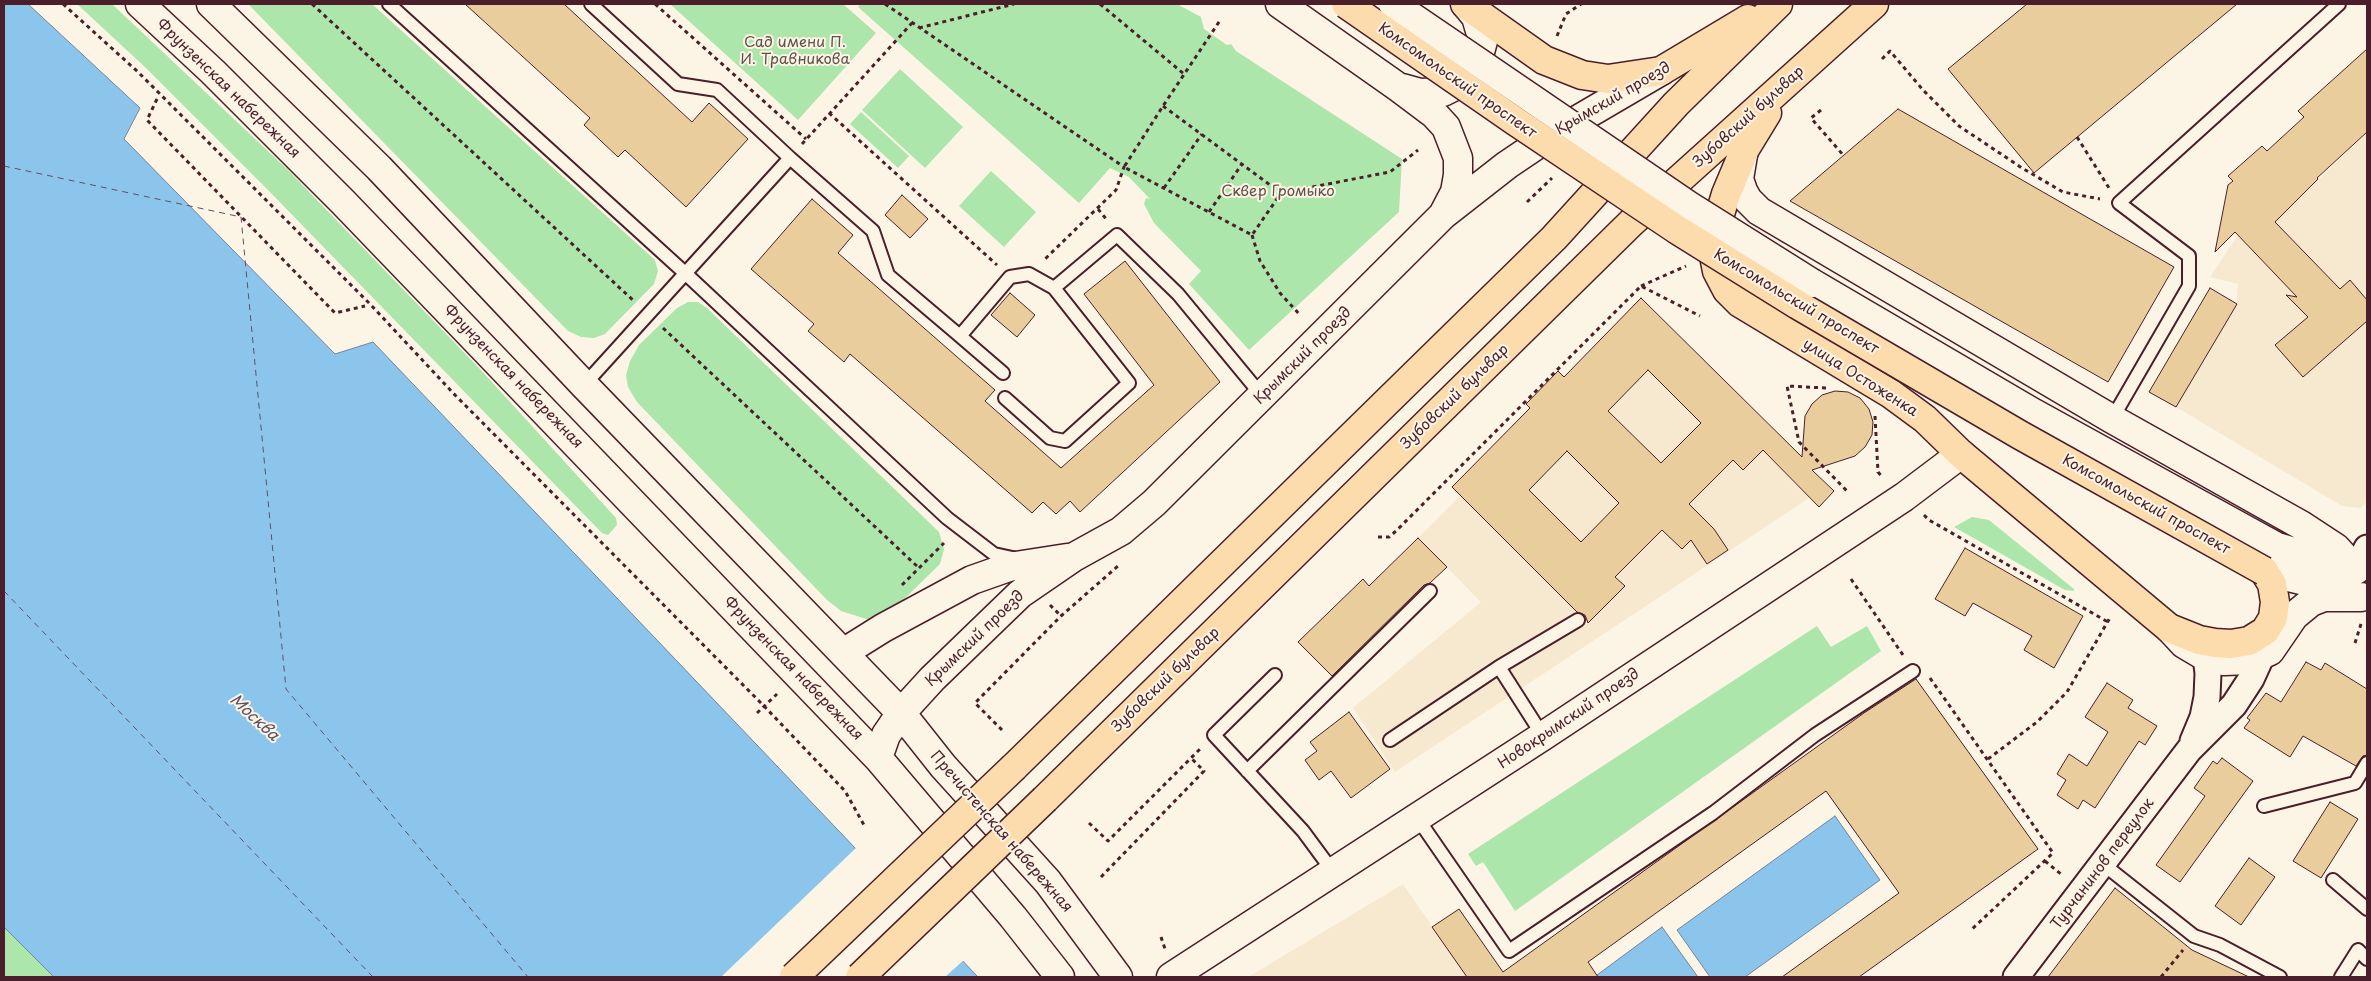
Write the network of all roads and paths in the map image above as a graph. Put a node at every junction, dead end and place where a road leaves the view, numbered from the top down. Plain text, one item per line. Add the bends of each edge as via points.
1 (63, 4) edge
2 (140, 4) edge
3 (211, 4) edge
4 (312, 4) edge
5 (388, 4) edge
6 (591, 4) edge
7 (655, 4) edge
8 (885, 4) edge
9 (1014, 4) edge
10 (1100, 4) edge
11 (1280, 4) edge
12 (1346, 4) edge
13 (1393, 4) edge
14 (1581, 4) edge
15 (1773, 4) edge
16 (1778, 4) edge
17 (1874, 4) edge
18 (2338, 4) edge
19 (1466, 5) edge
20 (1220, 20) dead end
21 (912, 23) junction
22 (919, 28) junction
23 (1555, 39) dead end
24 (1882, 58) dead end
25 (1661, 72) junction
26 (1184, 74) junction
27 (1795, 76) junction
28 (1398, 87) junction
29 (158, 100) dead end
30 (1163, 106) junction
31 (1821, 110) dead end
32 (830, 113) junction
33 (1202, 134) junction
34 (2077, 137) dead end
35 (1745, 149) junction
36 (1418, 150) dead end
37 (1844, 156) dead end
38 (790, 158) junction
39 (1242, 164) junction
40 (1124, 167) junction
41 (1164, 188) junction
42 (1281, 193) junction
43 (2119, 203) junction
44 (1098, 209) junction
45 (1209, 212) junction
46 (1443, 216) junction
47 (1106, 217) dead end
48 (1252, 235) junction
49 (1691, 264) dead end
50 (685, 273) junction
51 (1029, 274) junction
52 (1010, 277) junction
53 (1641, 286) junction
54 (1054, 288) junction
55 (365, 306) dead end
56 (648, 314) junction
57 (1300, 315) dead end
58 (1700, 316) dead end
59 (960, 336) junction
60 (1003, 373) dead end
61 (584, 385) junction
62 (1831, 388) dead end
63 (1262, 397) junction
64 (1005, 398) dead end
65 (1873, 411) dead end
66 (2112, 419) junction
67 (1961, 454) junction
68 (1883, 478) dead end
69 (1847, 491) dead end
70 (1929, 520) dead end
71 (1378, 536) dead end
72 (944, 543) dead end
73 (1074, 557) junction
74 (1035, 562) junction
75 (919, 568) junction
76 (2264, 571) junction
77 (1851, 579) dead end
78 (2363, 585) edge
79 (899, 589) dead end
80 (1430, 591) dead end
81 (1049, 604) dead end
82 (2113, 613) dead end
83 (1060, 616) dead end
84 (1578, 620) dead end
85 (2108, 622) junction
86 (1049, 628) dead end
87 (2355, 643) dead end
88 (2203, 649) junction
89 (843, 653) junction
90 (2261, 657) junction
91 (1499, 667) junction
92 (1913, 671) junction
93 (1275, 675) dead end
94 (778, 694) dead end
95 (764, 706) junction
96 (757, 713) dead end
97 (901, 713) junction
98 (1002, 730) dead end
99 (1543, 736) junction
100 (1390, 740) dead end
101 (2189, 750) junction
102 (878, 758) junction
103 (1191, 758) dead end
104 (1988, 759) junction
105 (2367, 763) edge
106 (1183, 766) dead end
107 (1247, 771) junction
108 (2264, 806) dead end
109 (1418, 819) junction
110 (1089, 823) dead end
111 (864, 825) dead end
112 (2045, 861) junction
113 (2103, 864) junction
114 (1334, 873) junction
115 (2063, 876) dead end
116 (1102, 877) dead end
117 (2333, 880) dead end
118 (2367, 909) edge
119 (1970, 931) dead end
120 (2194, 936) junction
121 (2367, 958) edge
122 (794, 977) edge
123 (860, 977) edge
124 (1060, 977) edge
125 (1118, 977) edge
126 (1171, 977) edge
127 (2016, 977) edge
128 (2161, 977) edge
129 (2280, 977) edge
130 (2341, 977) edge

1 - 95 path via 138,72 370,304 455,395
2 - 102 main road, Фрунзенская набережная via 343,202
3 - 61 main road via 379,168
4 - 56 path
5 - 50 lane
6 - 38 lane via 678,84 717,90
7 - 32 path via 806,139
8 - 21 path
9 - 22 path
10 - 26 path
11 - 28 main road
12 - 76 main road, Комсомольский проспект, bridge via 1676,229 1798,305
13 - 78 main road, Комсомольский проспект, bridge via 1688,206 1804,278 2032,412 2277,547
14 - 23 path via 1566,14
15 - 25 main road, Крымский проезд
16 - 122 main road, bridge via 1676,104 1554,238
17 - 27 main road, Зубовский бульвар
18 - 43 lane
19 - 25 main road via 1544,60 1582,75 1608,79
19 - 28 main road via 1476,18 1483,40 1470,72 1457,85 1443,92 1420,93
20 - 26 path
21 - 22 path
21 - 32 path
22 - 40 path
24 - 43 path via 1890,51 1959,126 2022,168 2063,192
25 - 46 main road, Крымский проезд via 1507,164
26 - 30 path
27 - 35 main road, улица Остоженка via 1765,115
27 - 123 main road, Зубовский бульвар, bridge via 1632,222
28 - 46 main road via 1434,114 1453,141 1458,175 1455,192
29 - 55 path via 147,120 335,313
30 - 33 path
30 - 40 path
31 - 37 path via 1812,118
32 - 52 path
33 - 39 path
33 - 41 path
34 - 43 path
35 - 66 main road via 1739,179 1748,200 1759,211
35 - 67 main road, улица Остоженка via 1715,231 1715,263 1727,290 1756,314 1892,394
36 - 42 path via 1390,172
38 - 50 lane
38 - 59 lane via 873,231 888,275
39 - 42 path
39 - 45 path
40 - 41 path
40 - 44 path via 1116,190
41 - 45 path
42 - 48 path
43 - 66 lane via 2189,256 2189,286
44 - 47 path
44 - 51 path
45 - 48 path
46 - 63 main road, Крымский проезд
48 - 57 path via 1260,261 1280,293
49 - 53 path
50 - 56 lane
50 - 74 lane via 947,518 994,554
51 - 52 lane
51 - 54 lane
52 - 59 lane
53 - 58 path
53 - 71 path via 1396,531 1389,537
54 - 63 lane via 1117,235 1178,294
54 - 64 lane via 1129,383 1065,441 1050,438
56 - 61 lane
56 - 75 path
59 - 60 lane
61 - 89 main road
62 - 69 path via 1787,386 1799,442
63 - 73 main road, Крымский проезд via 1154,503 1121,531
65 - 68 path via 1878,472
66 - 78 main road via 2336,548
67 - 88 main road, улица Остоженка via 2169,628
67 - 99 main road, Новокрымский проезд via 1904,497
70 - 85 path
72 - 75 path
73 - 74 main road
73 - 97 main road, Крымский проезд via 1020,594
74 - 89 main road via 972,580
75 - 79 path
76 - 78 main road
76 - 88 main road, улица Остоженка via 2272,584 2275,602 2273,618 2265,631 2249,641
77 - 92 path
78 - 87 path
78 - 90 main road via 2311,602 2294,616 2270,651
80 - 107 lane
81 - 83 path
82 - 85 path
84 - 91 lane
85 - 104 path via 2067,692 2037,722
86 - 98 path via 975,703
88 - 90 main road, улица Остоженка via 2239,662
88 - 101 street, Турчанинов переулок via 2208,673 2207,697 2204,717
89 - 97 main road
90 - 101 street, Турчанинов переулок via 2234,705
91 - 99 lane
91 - 100 lane
92 - 104 path via 1926,672
92 - 109 lane via 1815,736 1713,813 1509,951
93 - 107 lane via 1210,731
94 - 95 path
95 - 96 path
95 - 111 path via 845,790
97 - 102 main road, Крымский проезд via 886,735
97 - 125 main road, Пречистенская набережная via 943,766 1048,882
99 - 109 main road, Новокрымский проезд
101 - 113 street, Турчанинов переулок
102 - 124 main road
103 - 116 path via 1204,771
104 - 112 path via 2054,853
105 - 108 lane via 2355,783
106 - 110 path via 1108,842
107 - 114 lane via 1310,839
109 - 114 main road, Новокрымский проезд
112 - 115 path
112 - 119 path
113 - 120 lane
113 - 127 street, Турчанинов переулок
114 - 126 main road, Новокрымский проезд
117 - 118 lane
120 - 128 path
120 - 129 lane via 2220,945
121 - 130 lane via 2358,950

